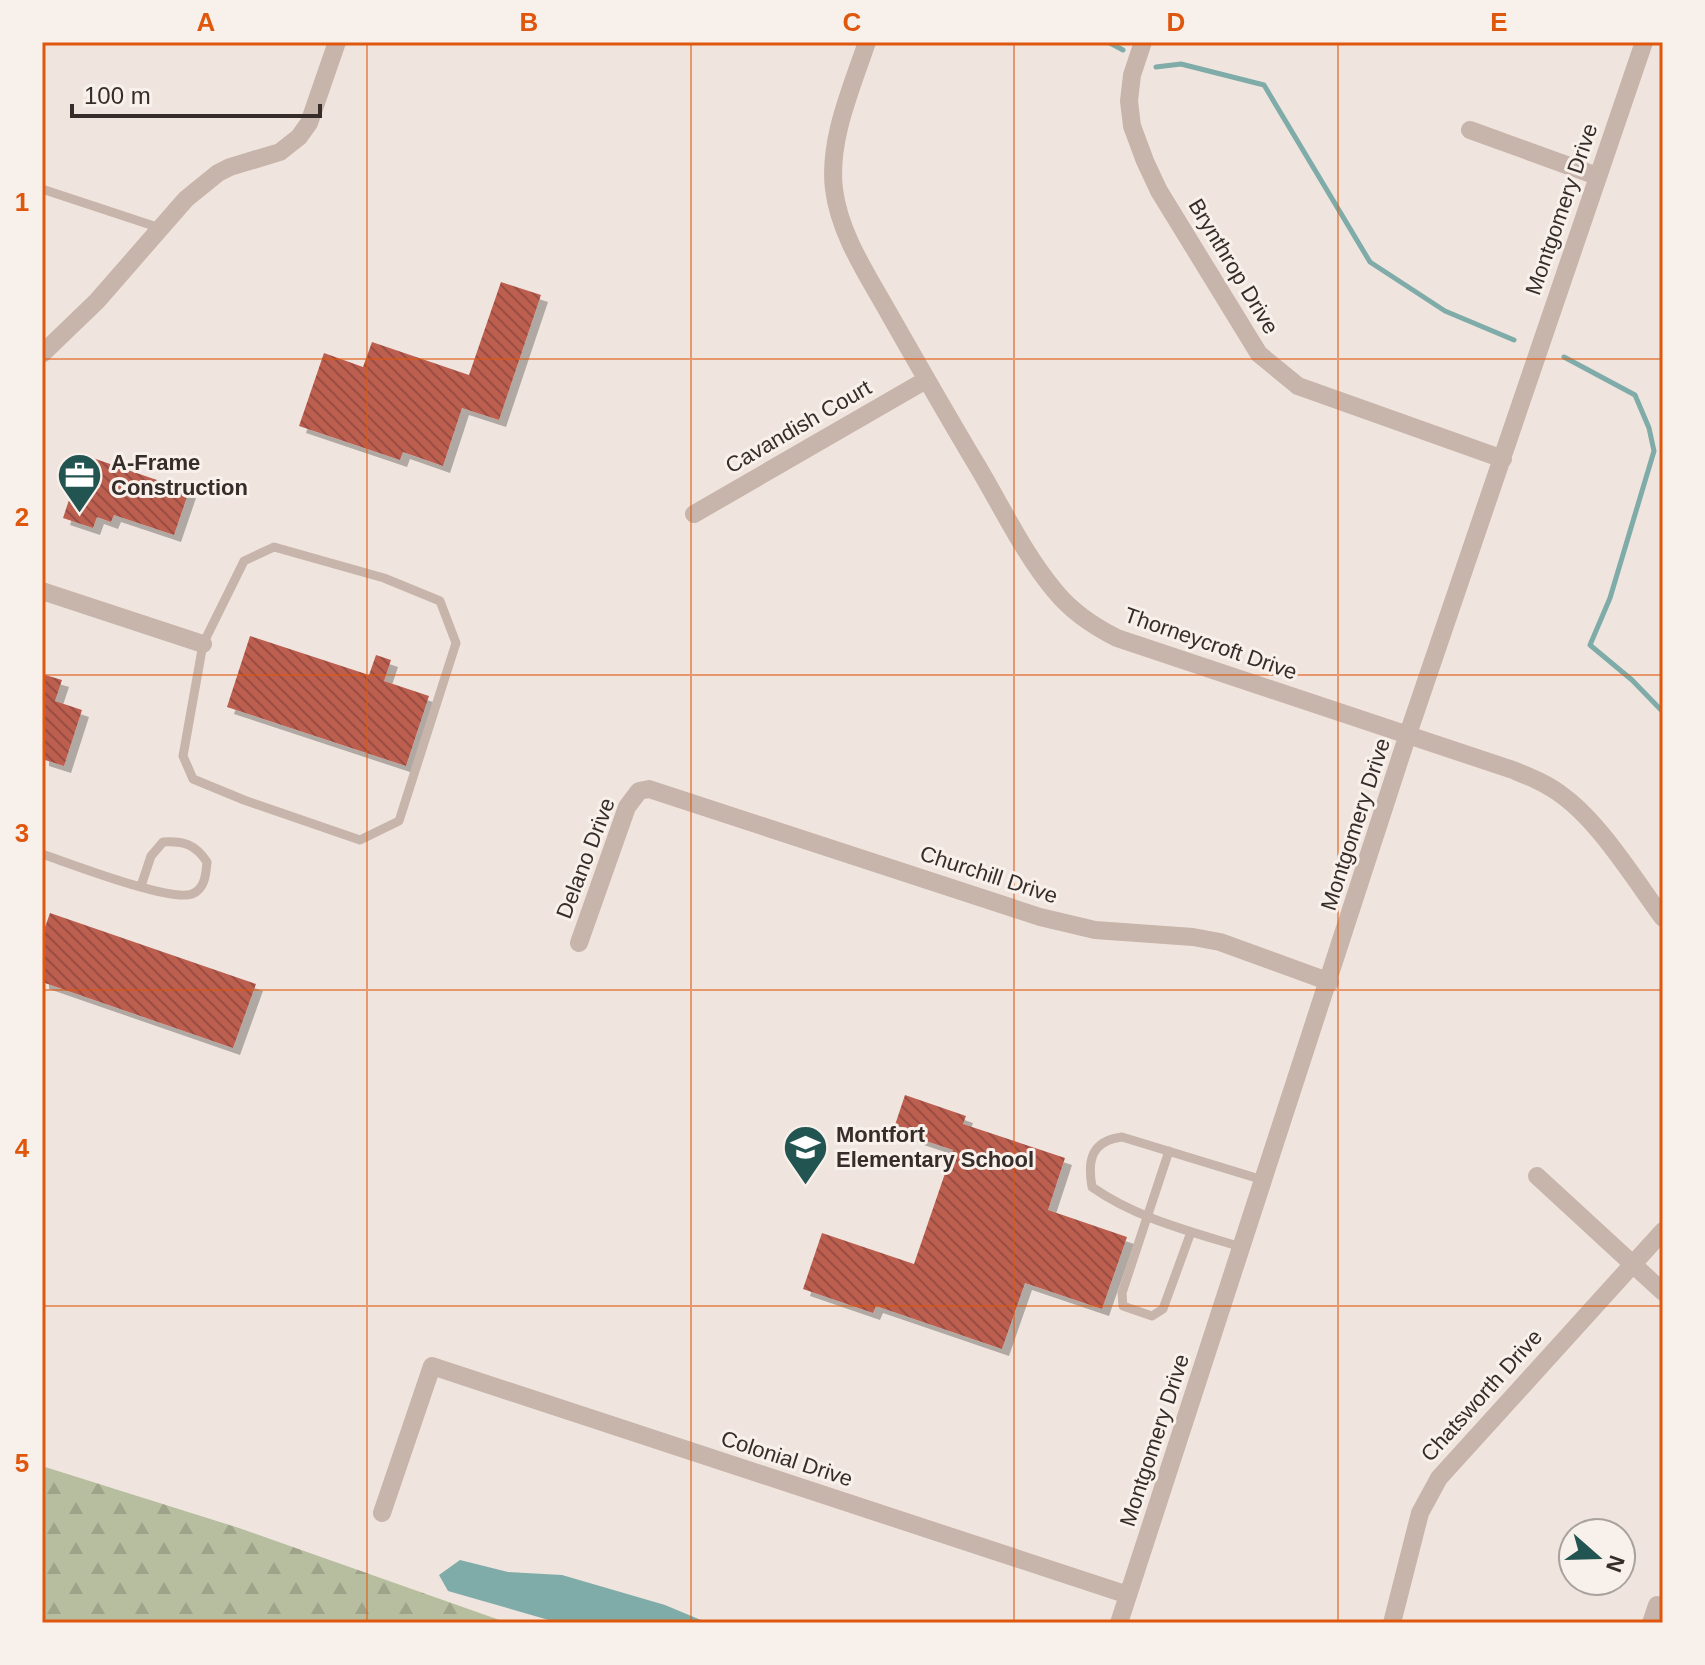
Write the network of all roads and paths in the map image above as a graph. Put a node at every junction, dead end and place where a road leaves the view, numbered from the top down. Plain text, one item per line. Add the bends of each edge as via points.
1 (337, 42) edge
2 (867, 42) edge
3 (1143, 42) edge
4 (1644, 42) edge
5 (1470, 130) dead end
6 (1597, 176) junction
7 (42, 189) edge
8 (161, 228) junction
9 (42, 354) edge
10 (926, 380) junction
11 (1503, 459) junction
12 (694, 514) dead end
13 (42, 591) edge
14 (203, 644) junction
15 (1408, 734) junction
16 (639, 791) joint
17 (42, 854) edge
18 (141, 886) junction
19 (1663, 918) edge
20 (579, 943) dead end
21 (1330, 982) junction
22 (1169, 1151) junction
23 (1537, 1176) dead end
24 (1263, 1180) junction
25 (1147, 1218) junction
26 (1663, 1231) edge
27 (1191, 1232) junction
28 (1241, 1247) junction
29 (1633, 1263) junction
30 (1663, 1292) edge
31 (382, 1513) dead end
32 (1128, 1595) junction
33 (1119, 1623) edge
34 (1392, 1623) edge

1 - 8 street via 309,123 291,146 218,173
2 - 10 street, Thorneycroft Drive via 839,132 833,187 858,259
3 - 11 street, Brynthrop Drive via 1129,101 1145,161 1259,354 1298,386
4 - 6 street, Montgomery Drive
5 - 6 street
6 - 11 street, Montgomery Drive
7 - 8 lane
8 - 9 street
10 - 12 street, Cavandish Court
10 - 15 street, Thorneycroft Drive via 1041,573 1091,625 1165,655
11 - 15 street, Montgomery Drive
13 - 14 street
14 - 14 lane via 183,756 193,779 360,840 399,821 456,643 440,601 384,578 274,547 244,561
15 - 19 street, Thorneycroft Drive via 1513,770 1563,796
15 - 21 street, Montgomery Drive
16 - 20 street, Delano Drive via 627,807
16 - 21 street, Churchill Drive via 655,789 1040,917 1095,930 1220,942
17 - 18 lane
18 - 18 lane via 172,896 193,894 202,886 207,862 184,841 163,842 151,856
21 - 24 street, Montgomery Drive
22 - 24 lane
22 - 25 lane
22 - 25 lane via 1122,1137 1095,1148 1089,1170 1092,1187
23 - 29 street
24 - 28 street, Montgomery Drive
25 - 27 lane
25 - 27 lane via 1122,1293 1123,1306 1152,1316 1163,1309
26 - 29 street, Chatsworth Drive
27 - 28 lane
28 - 32 street, Montgomery Drive
29 - 30 street
29 - 34 street, Chatsworth Drive via 1430,1491
31 - 32 street, Colonial Drive via 432,1366
32 - 33 street, Montgomery Drive

